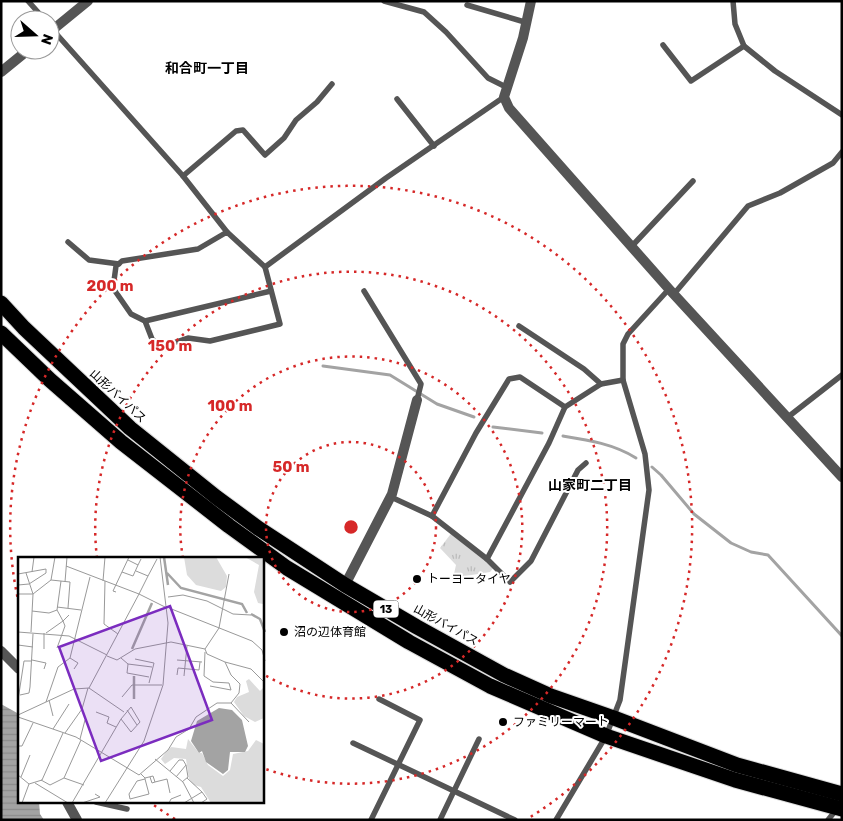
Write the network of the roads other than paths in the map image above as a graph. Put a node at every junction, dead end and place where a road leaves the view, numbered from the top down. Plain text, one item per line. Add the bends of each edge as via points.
1 (88, 1) edge
2 (384, 1) edge
3 (531, 1) edge
4 (734, 1) edge
5 (467, 5) dead end
6 (60, 22) edge
7 (528, 23) junction
8 (60, 39) edge
9 (663, 44) dead end
10 (744, 46) junction
11 (16, 60) edge
12 (1, 72) edge
13 (332, 84) dead end
14 (505, 92) junction
15 (397, 99) dead end
16 (842, 115) edge
17 (434, 146) junction
18 (842, 152) edge
19 (183, 176) junction
20 (693, 181) dead end
21 (227, 232) junction
22 (68, 242) dead end
23 (632, 246) junction
24 (119, 264) junction
25 (265, 267) junction
26 (364, 291) dead end
27 (671, 291) junction
28 (271, 292) junction
29 (1, 303) edge
30 (145, 321) junction
31 (519, 326) dead end
32 (1, 333) edge
33 (842, 375) edge
34 (623, 380) junction
35 (601, 384) junction
36 (417, 400) joint
37 (565, 407) junction
38 (788, 417) junction
39 (586, 463) dead end
40 (842, 477) edge
41 (391, 497) junction
42 (432, 516) junction
43 (488, 559) junction
44 (345, 585) junction
45 (1, 651) edge
46 (18, 668) edge
47 (379, 699) dead end
48 (614, 718) junction
49 (606, 736) junction
50 (479, 739) dead end
51 (353, 742) dead end
52 (399, 765) junction
53 (455, 791) junction
54 (68, 804) edge
55 (105, 804) edge
56 (837, 808) edge
57 (127, 809) dead end
58 (77, 820) edge
59 (371, 820) edge
60 (440, 820) edge
61 (515, 820) edge
62 (556, 820) edge

1 - 6 street
2 - 14 lane via 424,12
3 - 7 street
4 - 10 lane via 734,24
5 - 7 lane
7 - 14 street
8 - 19 lane
9 - 10 lane via 691,81
10 - 16 lane via 775,71
11 - 12 street
13 - 19 lane via 296,120 284,138 264,155 243,130 236,131
14 - 17 lane
14 - 23 street via 509,108
15 - 17 lane
17 - 25 lane
18 - 27 lane via 833,163 780,193 748,206
19 - 21 lane
20 - 23 lane
21 - 24 lane via 198,249
21 - 25 lane
22 - 24 lane via 89,260
23 - 27 street
24 - 30 lane via 113,288 131,314
25 - 28 lane
26 - 36 lane via 421,384
27 - 34 lane via 628,334 623,344
27 - 38 street
28 - 30 lane
28 - 30 lane via 280,324 210,341 188,338 161,347 152,340
29 - 44 highway, 山形バイパス / 13 via 130,428 258,528
31 - 35 lane
32 - 49 highway, 山形バイパス / 13 via 121,442 288,568 409,642 490,686
33 - 38 lane
34 - 35 lane
34 - 48 lane via 645,454 649,490 620,700
35 - 37 lane
36 - 41 street
37 - 42 lane via 520,377 509,379
37 - 43 lane
38 - 40 street
39 - 43 lane via 578,470 532,561 510,582
41 - 42 lane
41 - 44 street
42 - 43 lane
44 - 48 highway, 山形バイパス / 13 via 504,675
45 - 46 street
47 - 52 lane via 420,720
48 - 49 lane
48 - 56 highway, 山形バイパス / 13
49 - 56 highway, 山形バイパス / 13 via 735,780
49 - 62 lane
50 - 53 lane
51 - 52 lane
52 - 53 lane
52 - 59 lane
53 - 60 lane
53 - 61 lane
54 - 58 street
55 - 57 lane

